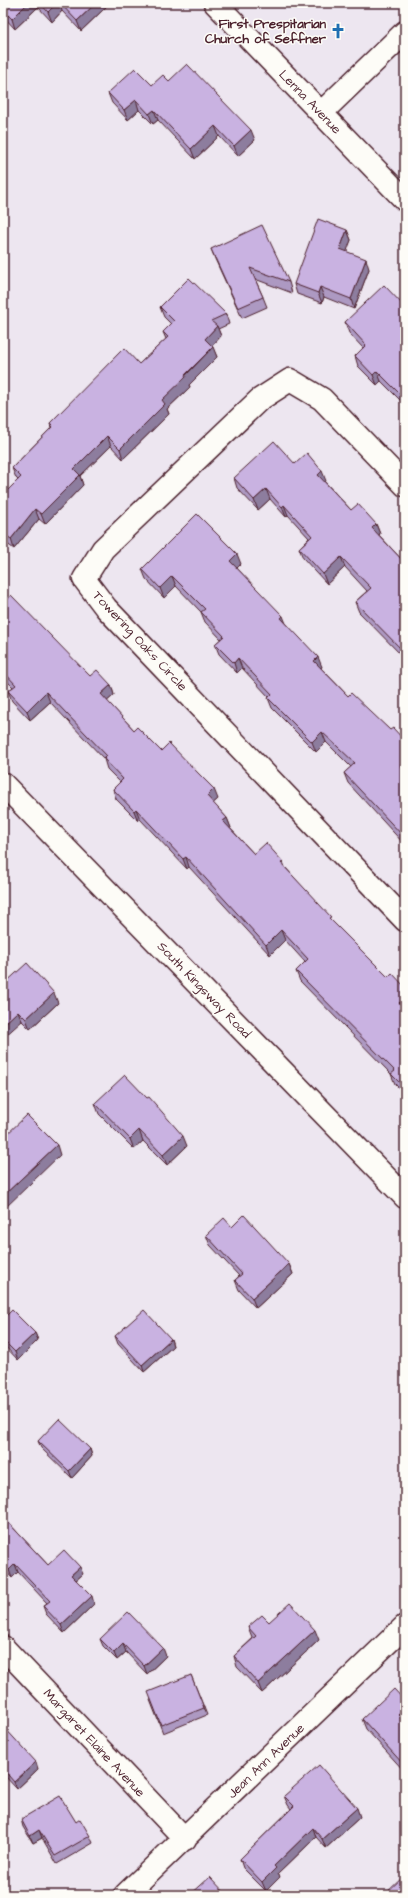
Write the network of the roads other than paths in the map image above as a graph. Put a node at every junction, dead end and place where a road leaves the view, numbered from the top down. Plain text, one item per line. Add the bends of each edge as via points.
1 (215, 3) edge
2 (405, 32) edge
3 (321, 113) junction
4 (405, 200) edge
5 (405, 485) edge
6 (3, 784) edge
7 (405, 920) edge
8 (405, 1197) edge
9 (405, 1626) edge
10 (3, 1646) edge
11 (185, 1839) junction
12 (125, 1895) edge

1 - 3 street, Lenna Avenue
2 - 3 street
3 - 4 street, Lenna Avenue
5 - 7 street, Towering Oaks Circle via 322,398 290,380 259,400 103,549 84,579 106,608
6 - 8 street, South Kingsway Road
9 - 11 street, Jean Ann Avenue
10 - 11 street, Margaret Elaine Avenue
11 - 12 street, Jean Ann Avenue

